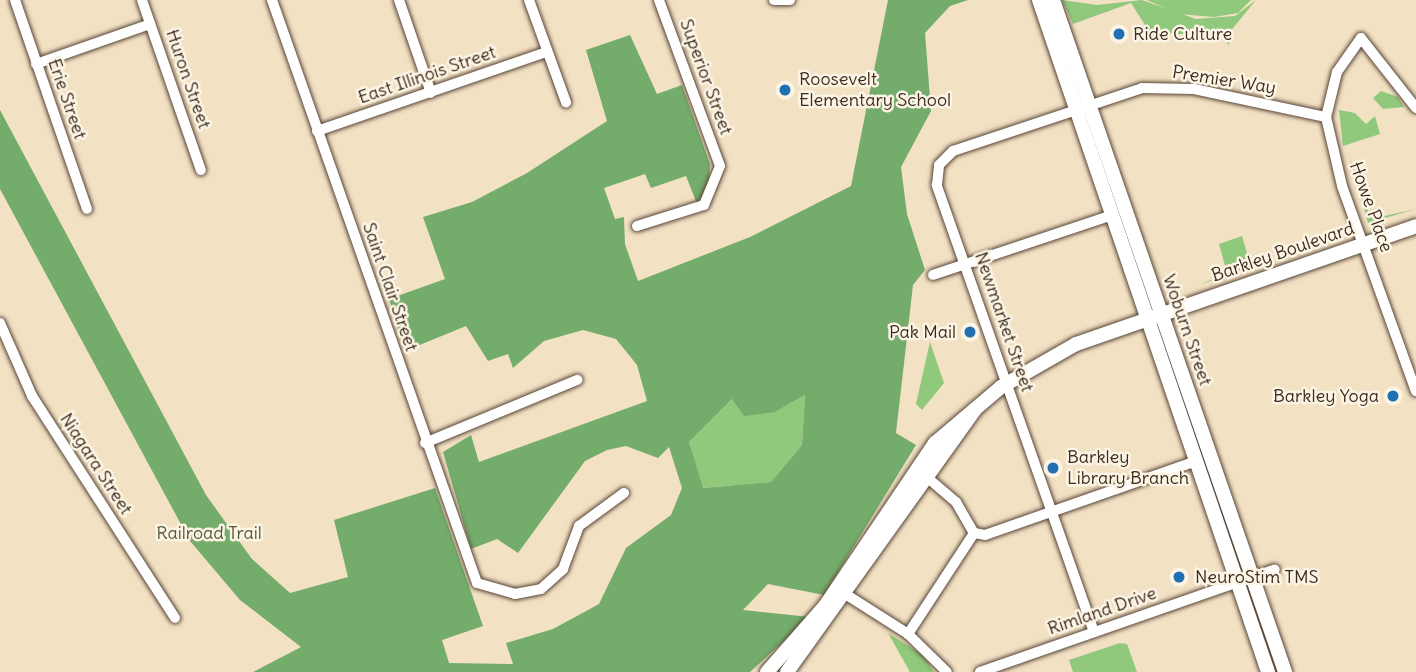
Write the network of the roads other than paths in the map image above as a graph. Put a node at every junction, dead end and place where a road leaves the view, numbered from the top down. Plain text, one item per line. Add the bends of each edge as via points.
1 (15, 0) edge
2 (142, 0) edge
3 (272, 0) edge
4 (399, 0) edge
5 (529, 0) edge
6 (659, 0) edge
7 (774, 0) edge
8 (790, 0) edge
9 (1039, 0) edge
10 (1053, 0) edge
11 (150, 24) junction
12 (547, 52) junction
13 (36, 64) junction
14 (431, 93) junction
15 (566, 102) dead end
16 (1082, 106) junction
17 (1416, 108) edge
18 (1326, 117) junction
19 (317, 131) junction
20 (201, 170) dead end
21 (87, 209) dead end
22 (1112, 215) junction
23 (637, 226) dead end
24 (1416, 226) edge
25 (1364, 244) junction
26 (965, 264) junction
27 (933, 275) dead end
28 (1154, 316) junction
29 (0, 323) edge
30 (577, 380) dead end
31 (1007, 383) junction
32 (1416, 391) edge
33 (425, 443) junction
34 (1196, 461) junction
35 (922, 473) junction
36 (624, 493) dead end
37 (1052, 511) junction
38 (974, 533) junction
39 (1275, 569) dead end
40 (1252, 577) junction
41 (1238, 582) junction
42 (841, 592) junction
43 (175, 618) dead end
44 (1094, 632) junction
45 (908, 634) junction
46 (767, 672) edge
47 (787, 672) edge
48 (947, 672) edge
49 (980, 672) edge
50 (1268, 672) edge
51 (1285, 672) edge

1 - 13 street, Erie Street
2 - 11 street, Huron Street
3 - 19 street, Saint Clair Street
4 - 14 street
5 - 12 street
6 - 23 street, Superior Street via 720,166 704,205
7 - 8 street
9 - 16 main road, Woburn Street
10 - 16 main road, Woburn Street
11 - 13 street
11 - 20 street, Huron Street
12 - 14 street, East Illinois Street
12 - 15 street
13 - 21 street, Erie Street
14 - 19 street, East Illinois Street
16 - 18 street, Premier Way via 1134,89 1176,87
16 - 22 main road, Woburn Street
16 - 26 street, Newmarket Street via 953,151 939,165 937,185
16 - 28 main road, Woburn Street
17 - 18 street, Howe Place via 1361,38 1337,72
18 - 25 street, Howe Place via 1342,186
19 - 33 street, Saint Clair Street
22 - 26 street
22 - 28 main road, Woburn Street
24 - 25 main road, Barkley Boulevard
25 - 28 main road, Barkley Boulevard
25 - 32 street, Howe Place
26 - 27 street
26 - 31 street, Newmarket Street
28 - 31 main road, Barkley Boulevard via 1066,348
28 - 34 main road, Woburn Street
28 - 40 main road, Woburn Street
29 - 43 street, Niagara Street via 32,396
30 - 33 street via 563,391
31 - 35 main road, Barkley Boulevard via 976,407
31 - 37 street, Newmarket Street
33 - 36 street, Saint Clair Street via 477,583 516,594 541,589 563,569 579,526
34 - 37 street
34 - 41 main road, Woburn Street
35 - 38 street via 956,502
35 - 42 main road, Barkley Boulevard
37 - 38 street via 985,535
37 - 44 street, Newmarket Street
38 - 45 street
39 - 40 street, Rimland Drive
40 - 41 street, Rimland Drive
40 - 51 main road, Woburn Street
41 - 44 street, Rimland Drive
41 - 50 main road, Woburn Street
42 - 45 street
42 - 46 main road, Barkley Boulevard
42 - 47 main road, Barkley Boulevard
44 - 49 street, Rimland Drive
45 - 48 street

